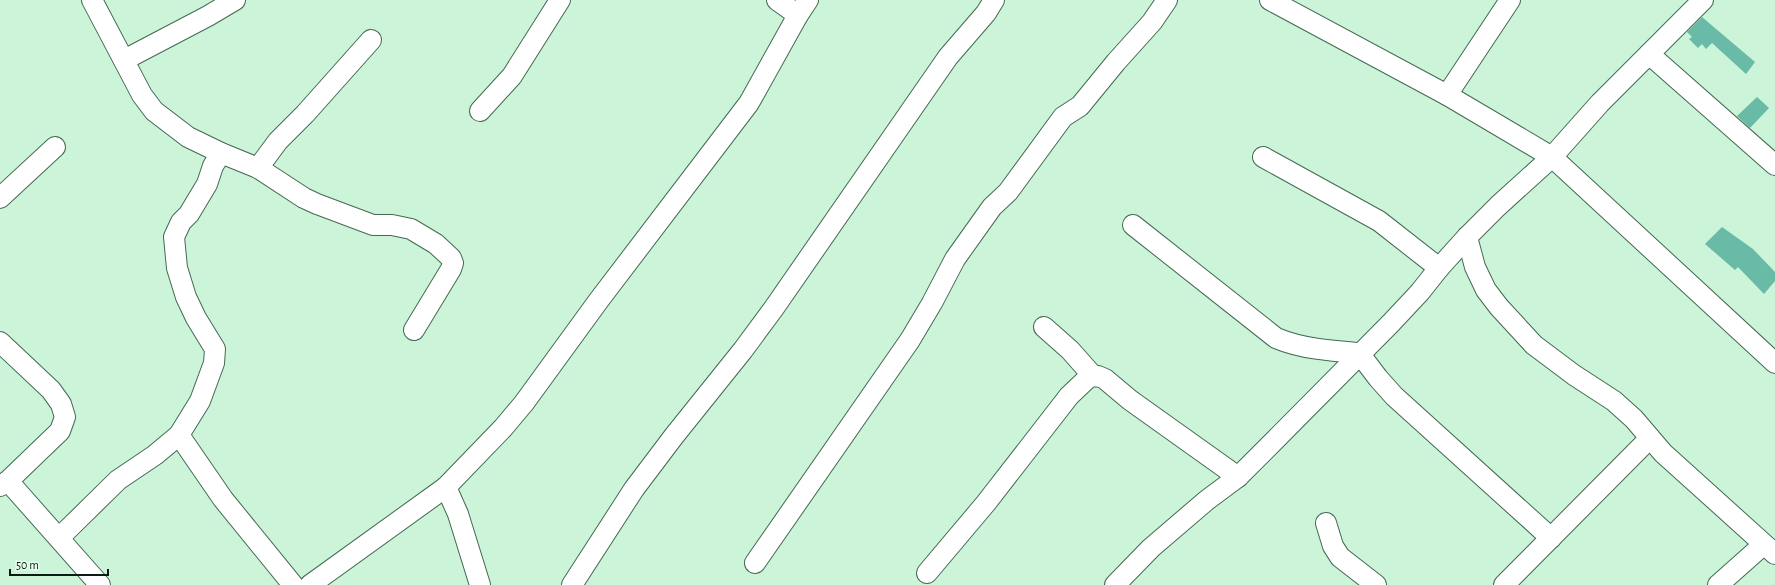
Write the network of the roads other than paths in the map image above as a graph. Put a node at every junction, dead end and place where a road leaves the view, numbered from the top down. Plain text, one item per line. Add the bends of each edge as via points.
1 (92, 0) edge
2 (235, 0) edge
3 (560, 0) edge
4 (777, 0) edge
5 (994, 0) edge
6 (1167, 0) edge
7 (1270, 0) edge
8 (1510, 0) edge
9 (1703, 0) edge
10 (803, 7) edge
11 (371, 40) dead end
12 (1649, 54) junction
13 (124, 60) junction
14 (1447, 95) junction
15 (480, 111) dead end
16 (55, 147) dead end
17 (221, 153) junction
18 (1263, 157) dead end
19 (1552, 158) junction
20 (1775, 165) edge
21 (258, 168) junction
22 (0, 198) edge
23 (1134, 225) dead end
24 (1467, 237) junction
25 (1439, 268) junction
26 (1044, 327) dead end
27 (414, 330) dead end
28 (0, 342) edge
29 (1360, 353) junction
30 (1775, 363) edge
31 (1093, 376) junction
32 (179, 435) junction
33 (1650, 438) junction
34 (1238, 477) junction
35 (4, 484) edge
36 (446, 487) junction
37 (1326, 523) dead end
38 (59, 538) junction
39 (1551, 538) junction
40 (1769, 549) edge
41 (755, 563) dead end
42 (927, 573) dead end
43 (100, 585) edge
44 (293, 585) edge
45 (310, 585) edge
46 (480, 585) edge
47 (572, 585) edge
48 (1115, 585) edge
49 (1376, 585) edge
50 (1504, 585) edge
51 (1718, 585) edge

1 - 13 street
2 - 13 street
3 - 15 street via 512,76
4 - 10 street
5 - 47 street via 948,57 748,344 634,489
6 - 41 street via 1152,22 1080,106 1063,118 1008,192 992,207 955,258 910,340
7 - 14 street
8 - 14 street
9 - 12 street
10 - 36 street via 749,103 599,300 524,404
11 - 21 street via 278,141
12 - 19 street via 1600,103
12 - 20 street
13 - 17 street via 142,95 154,111 188,138
14 - 19 street
16 - 22 street
17 - 21 street
17 - 32 street via 207,184 174,237 177,268 186,297 214,349 214,363 200,401
18 - 25 street via 1379,221
19 - 24 street
19 - 30 street
21 - 27 street via 317,204 373,225 411,229 436,244 451,258 451,269
23 - 29 street via 1276,338 1336,352
24 - 25 street
24 - 33 street via 1475,266 1486,290 1499,307 1534,345 1614,401
25 - 29 street via 1416,297
26 - 31 street via 1070,350
28 - 35 street via 51,390 61,404 65,417 60,431
29 - 34 street
29 - 39 street via 1394,396
31 - 34 street via 1105,379 1130,400
31 - 42 street via 1069,396 986,503
32 - 38 street via 118,480
32 - 44 street via 223,499
33 - 39 street
33 - 40 street via 1663,453
34 - 48 street via 1151,548
35 - 38 street
36 - 45 street
36 - 46 street via 458,514
37 - 49 street via 1333,546 1340,557
38 - 43 street
39 - 50 street
40 - 51 street

